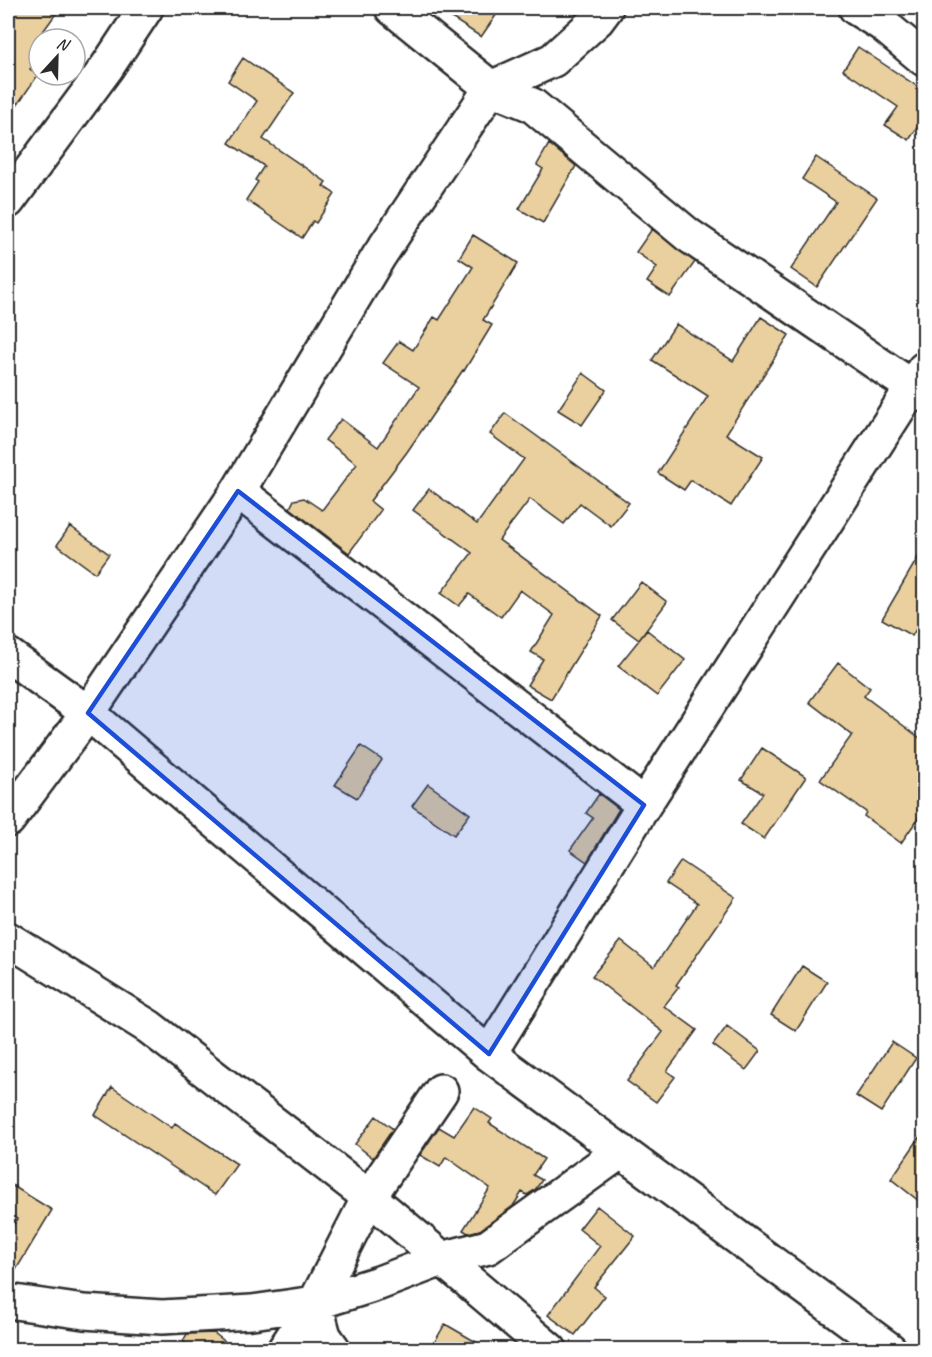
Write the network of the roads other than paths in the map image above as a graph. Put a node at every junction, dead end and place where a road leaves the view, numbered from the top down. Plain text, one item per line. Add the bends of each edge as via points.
1 (146, 8) edge
2 (392, 8) edge
3 (606, 8) edge
4 (856, 8) edge
5 (924, 59) edge
6 (491, 88) junction
7 (8, 201) edge
8 (921, 383) edge
9 (238, 491) junction
10 (8, 655) edge
11 (88, 713) junction
12 (644, 805) junction
13 (8, 820) edge
14 (8, 939) edge
15 (489, 1054) junction
16 (441, 1091) dead end
17 (621, 1152) junction
18 (369, 1197) junction
19 (442, 1259) junction
20 (8, 1300) edge
21 (315, 1303) junction
22 (284, 1350) edge
23 (334, 1350) edge
24 (550, 1350) edge
25 (890, 1350) edge

1 - 7 street
2 - 6 street
3 - 6 street via 553,60
4 - 5 street
6 - 8 street via 532,105 688,235
6 - 9 street via 379,256
8 - 12 street
9 - 11 street
9 - 12 street
10 - 11 street
11 - 13 street
11 - 15 street
12 - 15 street
14 - 18 street via 149,1027
15 - 17 street
16 - 18 street
17 - 19 street via 488,1247
17 - 25 street
18 - 19 street
18 - 21 street
19 - 21 street
19 - 24 street
20 - 21 street via 84,1312 162,1317 252,1312
21 - 22 street
21 - 23 street via 324,1336

